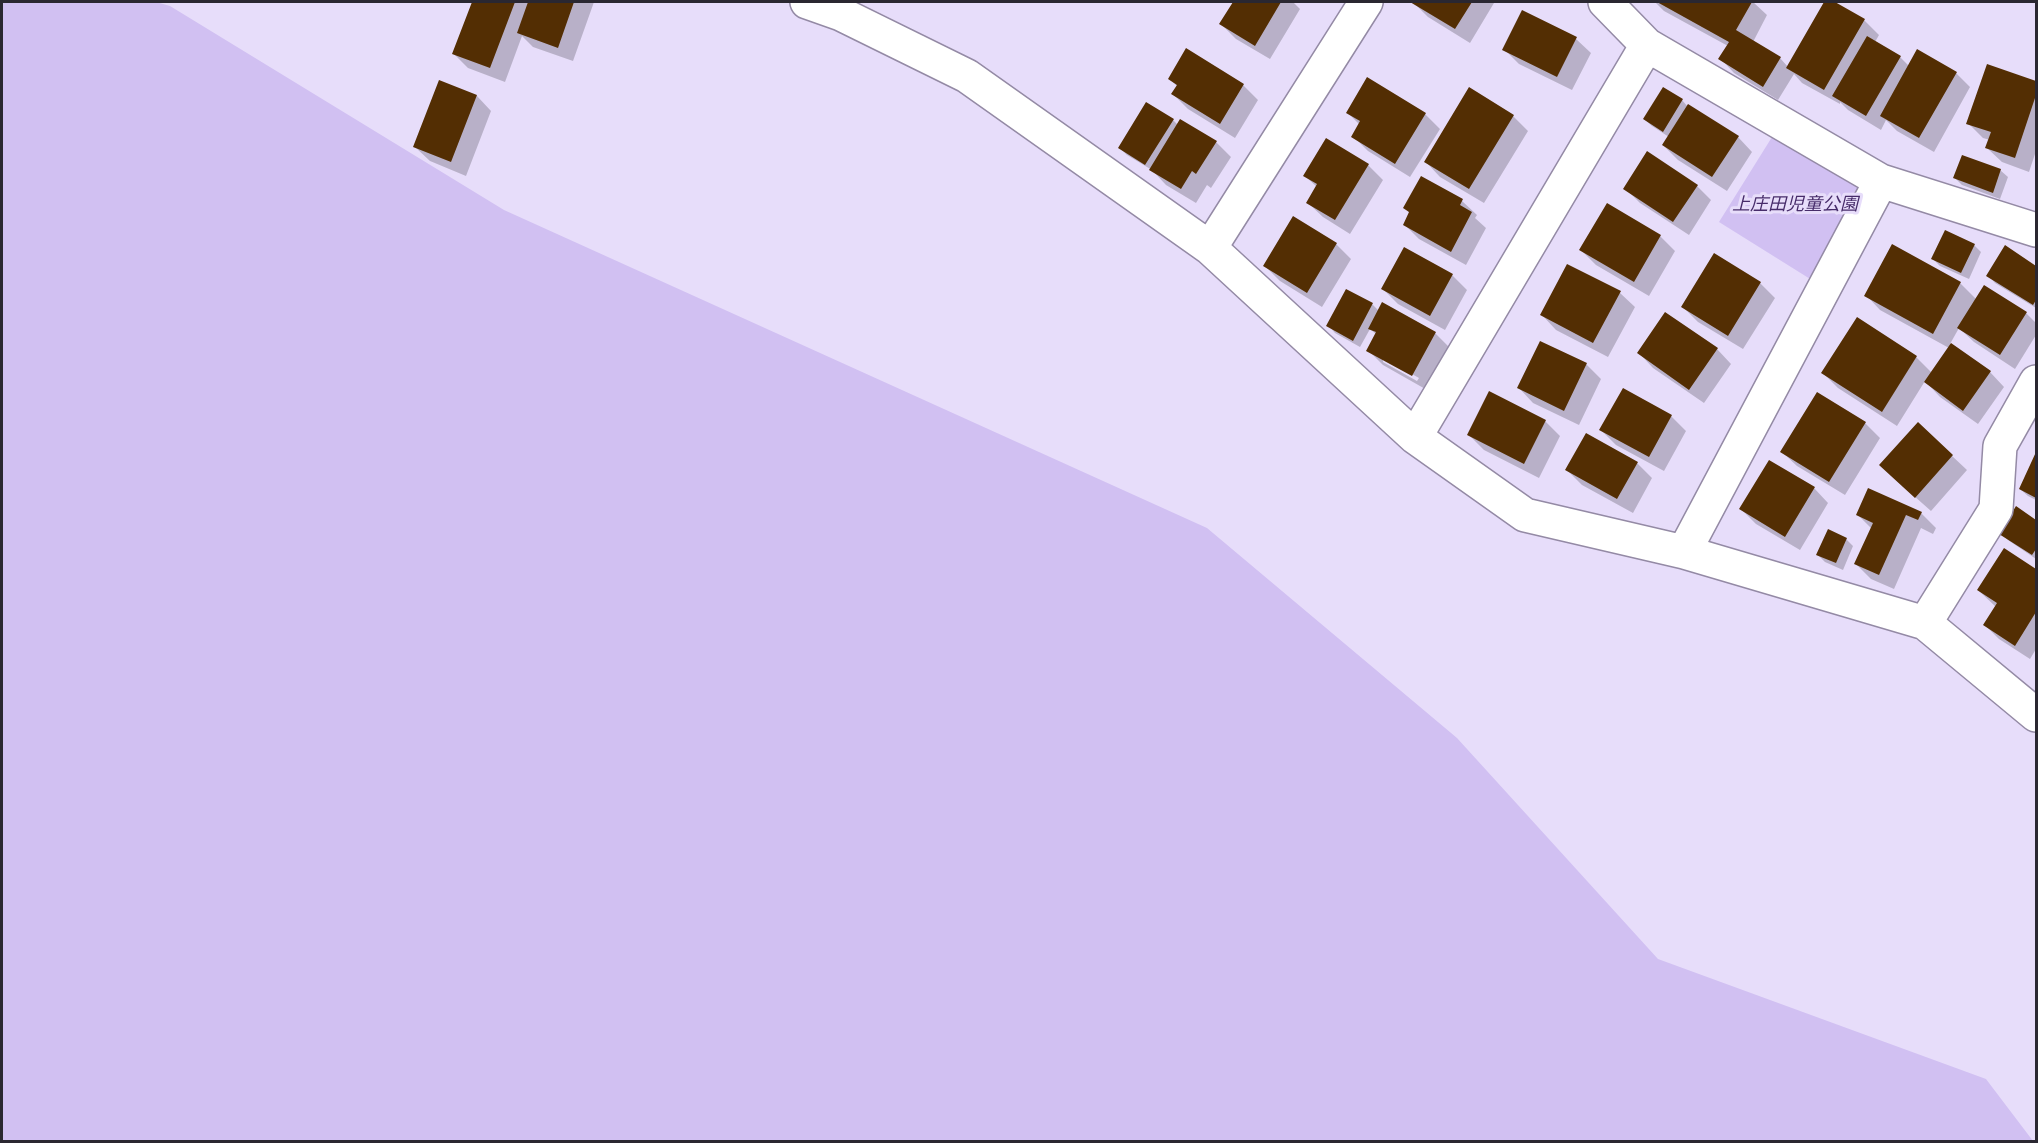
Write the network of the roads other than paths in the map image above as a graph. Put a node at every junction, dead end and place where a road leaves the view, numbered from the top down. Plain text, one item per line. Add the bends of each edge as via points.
1 (807, 2) edge
2 (1366, 2) edge
3 (1605, 2) edge
4 (1647, 45) junction
5 (1881, 181) junction
6 (2037, 230) edge
7 (1210, 248) junction
8 (2037, 382) edge
9 (1415, 437) junction
10 (1684, 552) junction
11 (1925, 623) junction
12 (2037, 715) edge

1 - 7 street via 841,14 967,76
2 - 7 street
3 - 4 street
4 - 5 street
4 - 9 street
5 - 6 street
5 - 10 street
7 - 9 street
8 - 11 street via 2000,446 1996,509
9 - 10 street via 1525,515
10 - 11 street
11 - 12 street

